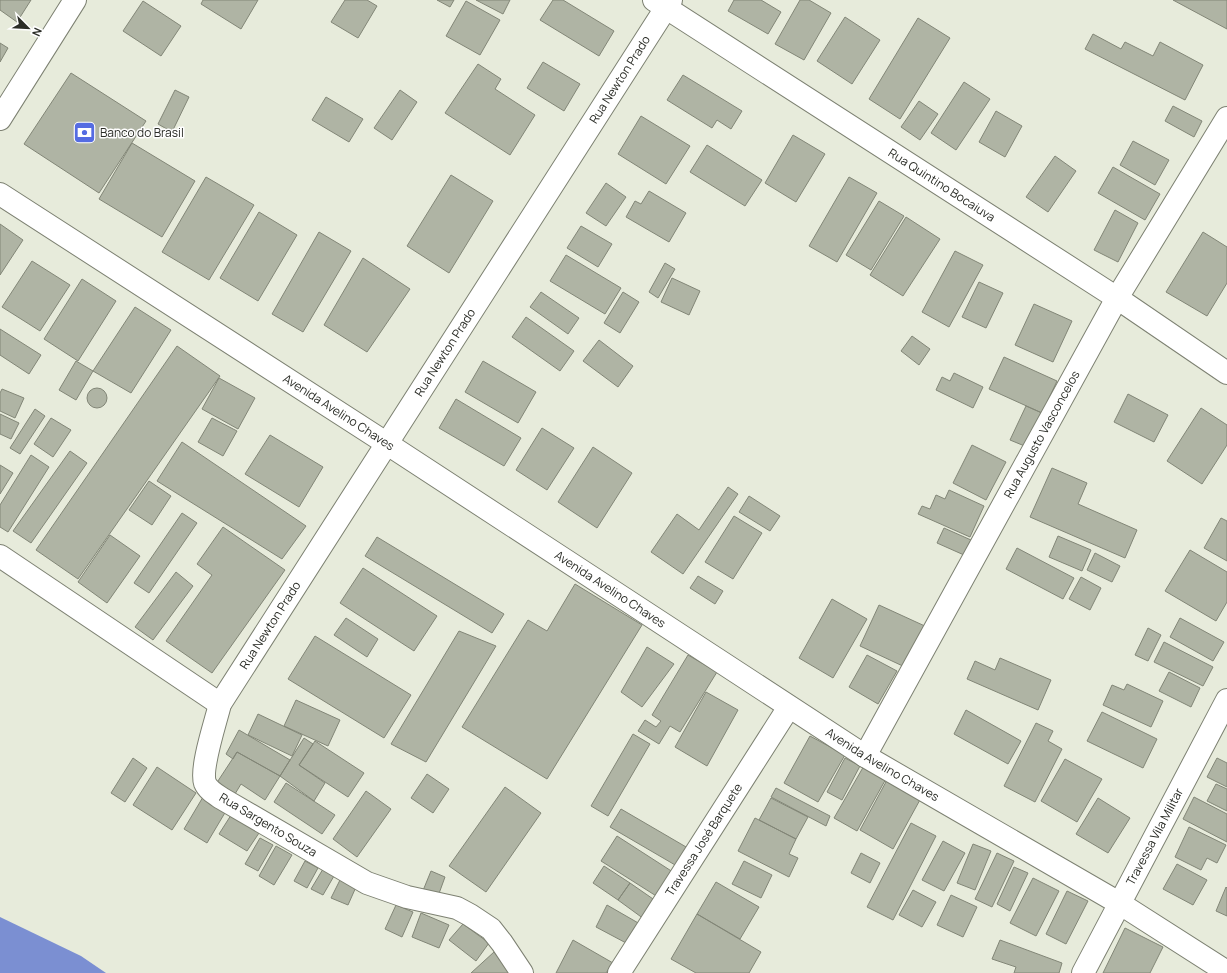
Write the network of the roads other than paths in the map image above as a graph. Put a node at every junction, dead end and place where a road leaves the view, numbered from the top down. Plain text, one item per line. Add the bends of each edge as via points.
1 (75, 0) edge
2 (663, 3) edge
3 (1227, 118) edge
4 (0, 119) edge
5 (0, 194) edge
6 (1117, 298) junction
7 (1227, 373) edge
8 (386, 443) junction
9 (0, 556) edge
10 (1227, 700) edge
11 (220, 704) junction
12 (789, 708) junction
13 (865, 756) junction
14 (1120, 903) junction
15 (1227, 972) edge
16 (522, 973) edge
17 (619, 973) edge
18 (1083, 973) edge

1 - 4 street
2 - 6 street, Rua Quintino Bocaiuva
2 - 8 street, Rua Newton Prado
3 - 6 street, Rua Augusto Vasconcelos
5 - 8 street, Avenida Avelino Chaves
6 - 7 street, Rua Quintino Bocaiuva
6 - 13 street, Rua Augusto Vasconcelos
8 - 11 street, Rua Newton Prado
8 - 12 street, Avenida Avelino Chaves
9 - 11 street
10 - 14 street, Travessa Vila Militar
11 - 16 street, Rua Sargento Souza via 204,768 208,788 272,829 367,883 407,897 457,908 470,915 490,929
12 - 13 street, Avenida Avelino Chaves
12 - 17 street, Travessa José Barquete
13 - 14 street, Avenida Avelino Chaves
14 - 15 street, Avenida Avelino Chaves
14 - 18 street, Travessa Vila Militar

